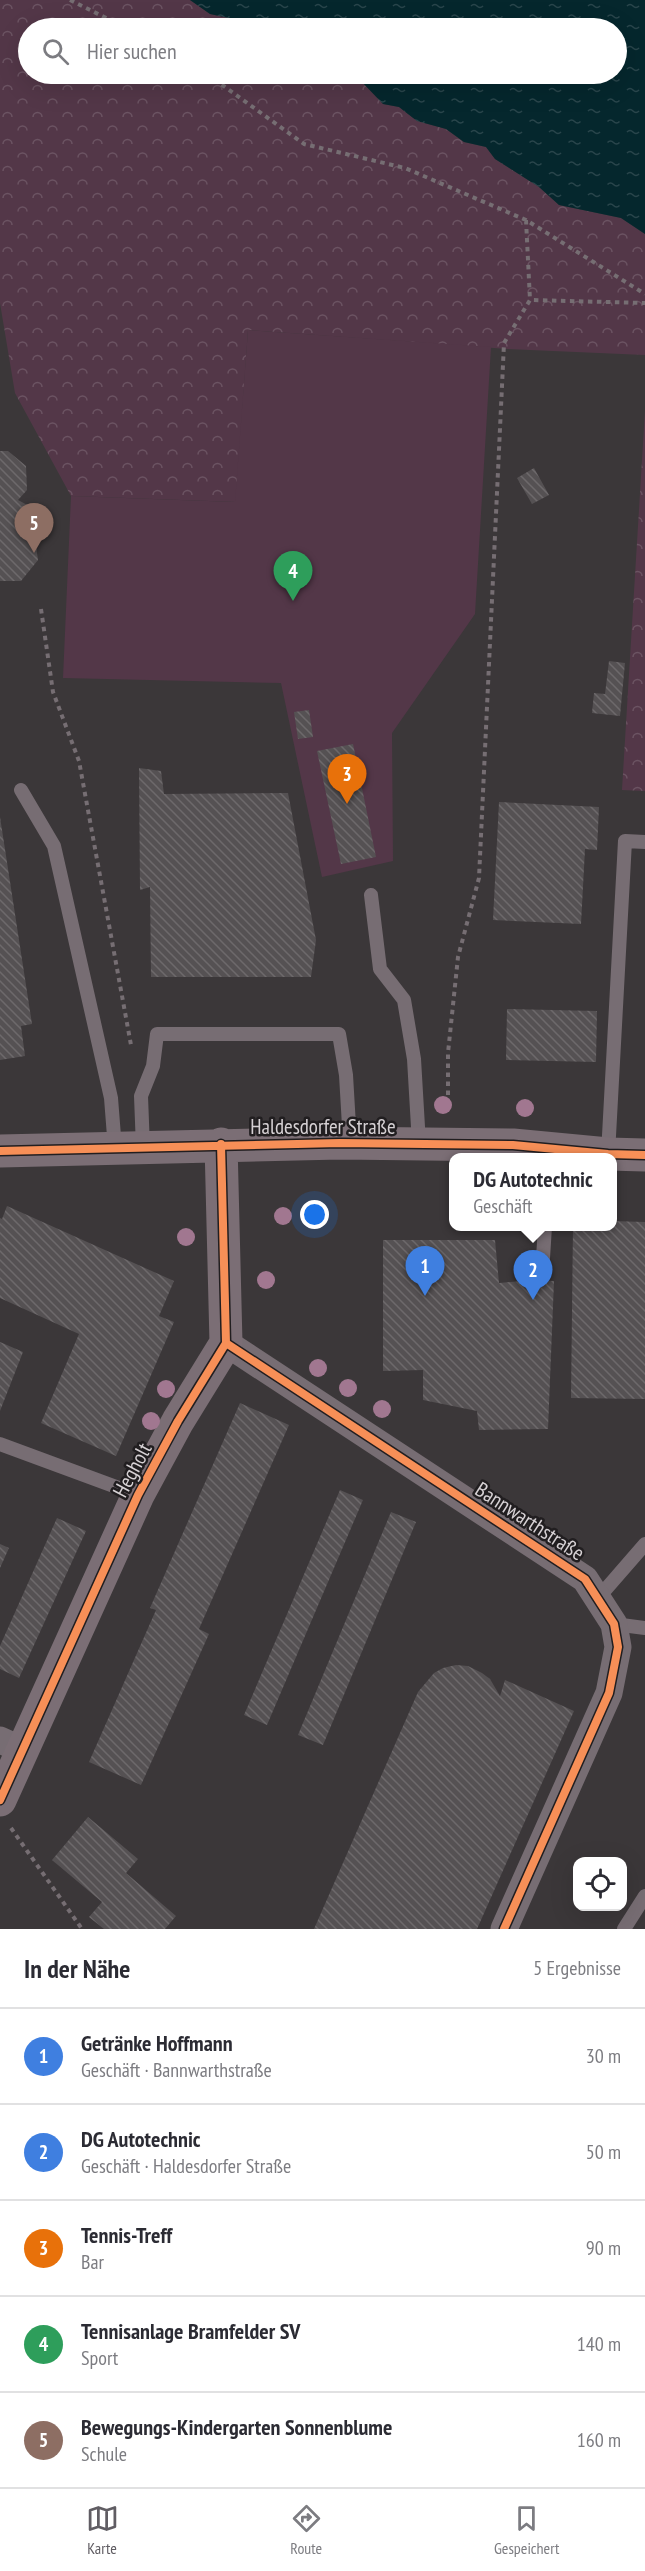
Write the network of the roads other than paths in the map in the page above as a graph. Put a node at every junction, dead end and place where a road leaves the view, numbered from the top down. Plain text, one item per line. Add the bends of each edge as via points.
1 (21, 790) dead end
2 (645, 842) edge
3 (371, 895) dead end
4 (350, 1143) junction
5 (221, 1144) junction
6 (419, 1144) junction
7 (129, 1149) junction
8 (0, 1151) edge
9 (548, 1153) edge
10 (608, 1153) edge
11 (617, 1154) edge
12 (645, 1155) edge
13 (545, 1231) edge
14 (543, 1258) dead end
15 (226, 1343) junction
16 (0, 1444) edge
17 (138, 1495) junction
18 (645, 1544) edge
19 (599, 1597) junction
20 (614, 1624) junction
21 (645, 1628) edge
22 (11, 1745) edge
23 (3, 1811) edge
24 (645, 1896) edge
25 (504, 1929) edge
26 (624, 1929) edge

1 - 7 lane via 54,846 111,1098
2 - 10 lane via 625,841
3 - 6 lane via 380,969 404,1000 414,1059
4 - 5 street, Haldesdorfer Straße
4 - 6 street, Haldesdorfer Straße
4 - 7 lane via 339,1034 157,1034 153,1066 141,1096
5 - 7 street, Haldesdorfer Straße
5 - 15 street
6 - 9 street, Haldesdorfer Straße via 513,1145
7 - 8 street, Haldesdorfer Straße
11 - 12 street, Haldesdorfer Straße
13 - 14 lane
15 - 17 street, Hegholt
15 - 19 street, Bannwarthstraße via 585,1579
16 - 17 lane
17 - 22 street, Hegholt
18 - 19 lane
19 - 20 street, Bannwarthstraße
20 - 21 lane
20 - 25 street, Bannwarthstraße via 618,1647 609,1693
22 - 23 street, Hegholt
24 - 26 lane

